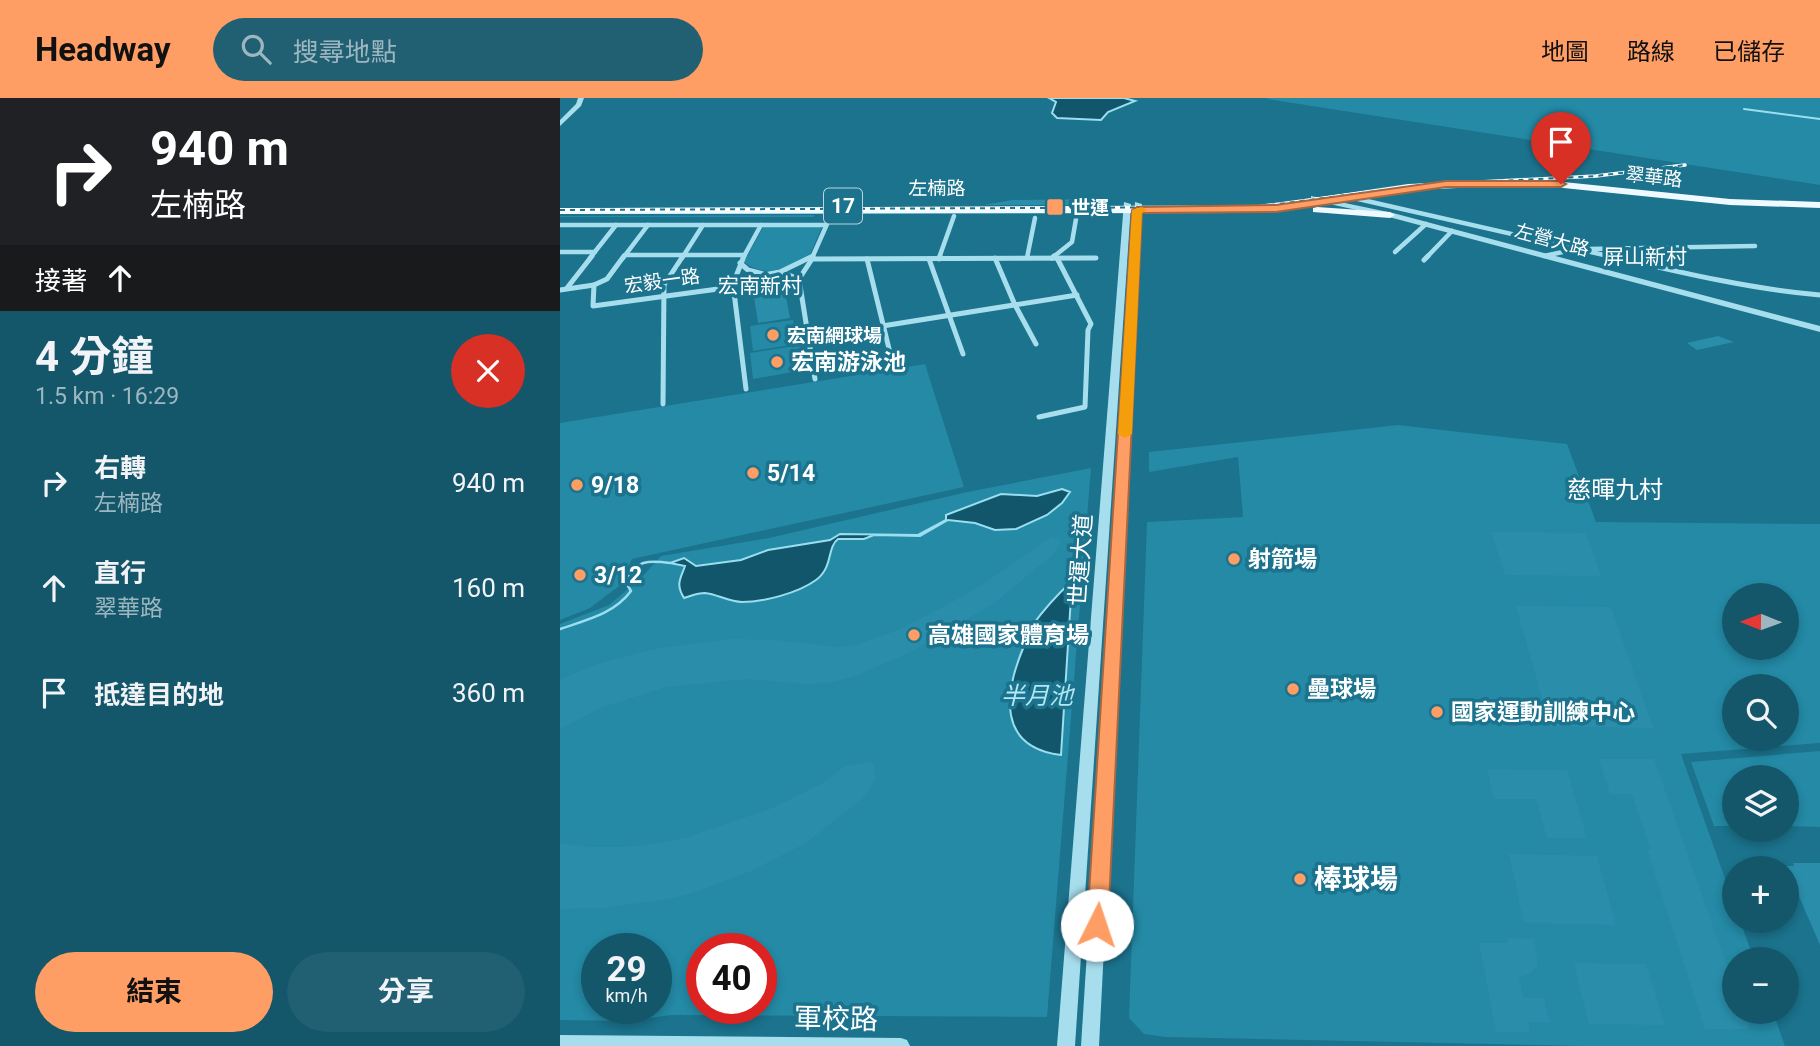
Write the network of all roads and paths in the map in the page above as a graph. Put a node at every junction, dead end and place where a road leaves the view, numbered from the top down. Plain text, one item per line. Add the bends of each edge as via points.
1 (581, 98) edge
2 (571, 100) edge
3 (560, 116) edge
4 (560, 124) edge
5 (1349, 197) junction
6 (1314, 198) joint
7 (1333, 198) junction
8 (1820, 203) edge
9 (1132, 207) junction
10 (834, 208) junction
11 (1276, 208) junction
12 (560, 209) edge
13 (1390, 215) junction
14 (954, 216) dead end
15 (1035, 218) dead end
16 (1076, 219) dead end
17 (1426, 224) junction
18 (616, 225) junction
19 (648, 225) junction
20 (703, 225) junction
21 (761, 225) junction
22 (826, 225) junction
23 (561, 227) edge
24 (1452, 231) junction
25 (1755, 246) dead end
26 (1576, 250) junction
27 (560, 252) edge
28 (595, 252) junction
29 (1395, 252) dead end
30 (625, 255) junction
31 (683, 255) junction
32 (744, 255) junction
33 (1544, 256) junction
34 (995, 258) junction
35 (1027, 258) junction
36 (1054, 258) junction
37 (1096, 258) dead end
38 (812, 259) junction
39 (867, 259) junction
40 (929, 259) junction
41 (939, 259) junction
42 (1424, 260) dead end
43 (740, 263) junction
44 (780, 272) junction
45 (764, 274) junction
46 (799, 279) junction
47 (733, 284) junction
48 (594, 285) junction
49 (564, 289) edge
50 (1077, 295) junction
51 (1820, 295) edge
52 (664, 297) junction
53 (1015, 305) junction
54 (948, 316) junction
55 (884, 326) junction
56 (1820, 329) edge
57 (807, 338) junction
58 (1036, 344) dead end
59 (963, 354) dead end
60 (893, 365) dead end
61 (815, 379) dead end
62 (746, 389) dead end
63 (663, 404) dead end
64 (1039, 417) dead end
65 (560, 1043) edge
66 (901, 1046) edge
67 (1066, 1046) edge
68 (1090, 1046) edge

1 - 4 street
2 - 3 street
5 - 7 main road, 翠華路 / 17
5 - 8 main road, 翠華路 / 17 via 1446,184 1534,182 1719,201
5 - 26 street
6 - 7 main road, 翠華路 / 17
6 - 9 main road, 左楠路 / 17
7 - 8 main road, 翠華路 / 17 via 1440,180 1535,178
7 - 11 main road, 翠華路 / 17
7 - 13 street, 左營大路
9 - 10 main road, 左楠路 / 17
9 - 11 main road, 左楠路 / 17
9 - 67 street, 世運大道
9 - 68 street, 世運大道
10 - 12 main road, 左楠路 / 17
10 - 22 street
11 - 13 main road
13 - 17 street, 左營大路
14 - 41 street
15 - 35 street
16 - 36 street via 1072,242
17 - 24 street, 左營大路
17 - 29 street
18 - 19 street
18 - 23 street
18 - 28 street
19 - 20 street
19 - 30 street
20 - 21 street
20 - 31 street
21 - 22 street
21 - 32 street
22 - 38 street
24 - 33 street, 左營大路
24 - 42 street
25 - 26 street
26 - 33 street
26 - 51 street via 1741,285
27 - 28 street
28 - 49 street
30 - 31 street
30 - 48 street via 607,279
31 - 32 street
31 - 52 street via 664,285
32 - 43 street
33 - 56 street, 左營大路
34 - 35 street
34 - 41 street
34 - 53 street
35 - 36 street
36 - 37 street
36 - 50 street
38 - 39 street
38 - 44 street, 宏毅一路
38 - 46 street
39 - 40 street
39 - 55 street
40 - 41 street
40 - 54 street
43 - 45 street
43 - 47 street
44 - 45 street, 宏毅一路
44 - 46 street
45 - 47 street, 宏毅一路
46 - 57 street
47 - 52 street, 宏毅一路
47 - 62 street
48 - 49 street, 宏毅一路
48 - 52 street, 宏毅一路 via 593,306
50 - 53 street
50 - 64 street via 1091,324 1085,407
52 - 63 street
53 - 54 street
53 - 58 street
54 - 55 street
54 - 59 street
55 - 57 street
55 - 60 street
57 - 61 street
65 - 66 street, 軍校路

